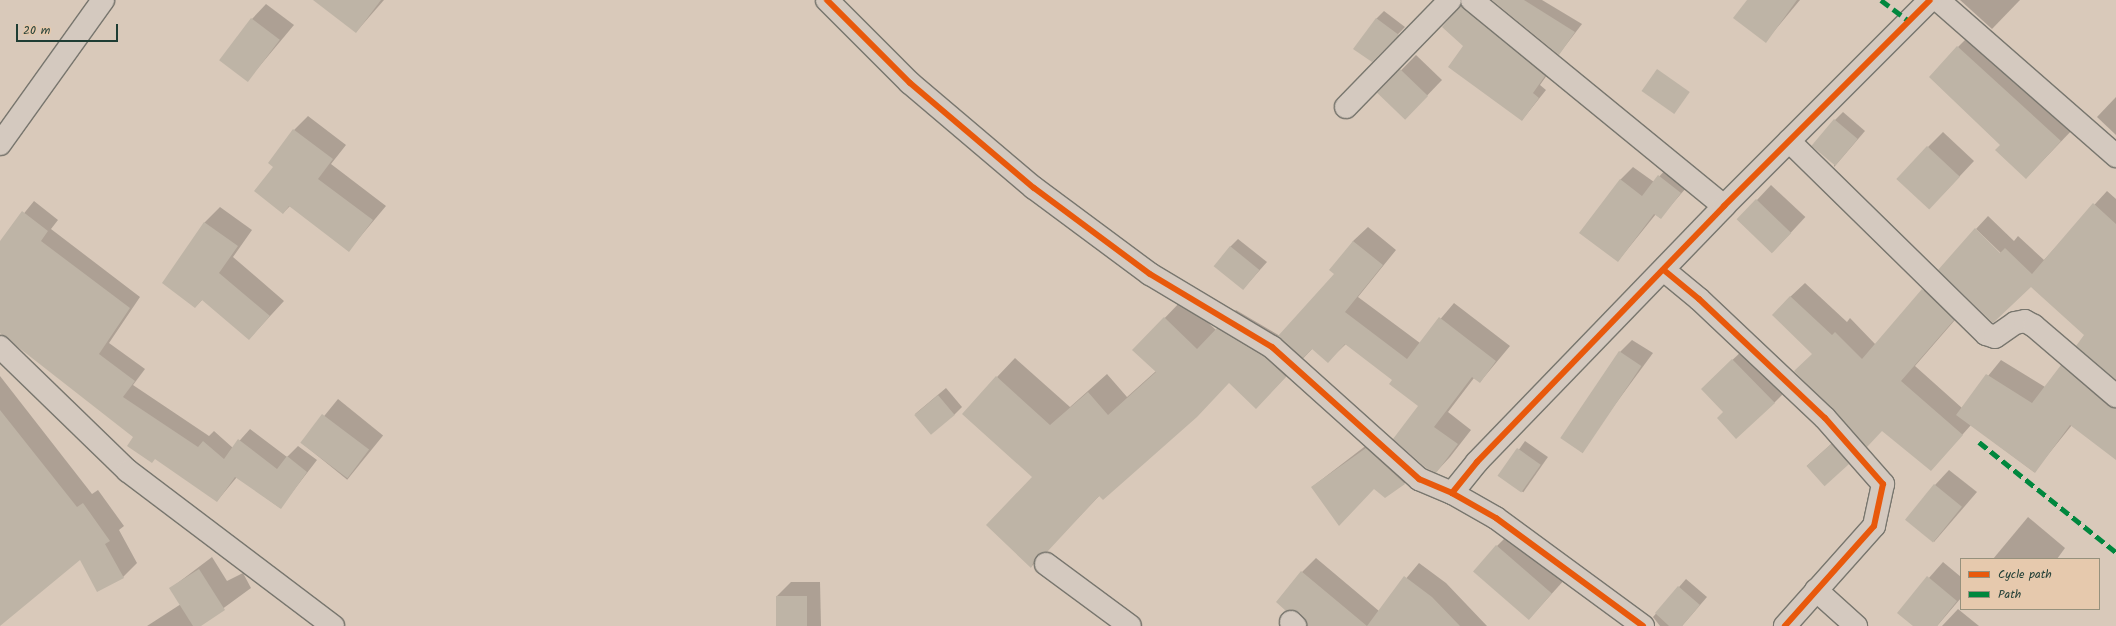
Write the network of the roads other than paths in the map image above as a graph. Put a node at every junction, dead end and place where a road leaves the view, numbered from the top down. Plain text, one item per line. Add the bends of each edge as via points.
1 (103, 0) edge
2 (827, 0) edge
3 (1450, 0) edge
4 (1472, 0) edge
5 (1930, 0) edge
6 (1938, 0) edge
7 (1346, 107) dead end
8 (1789, 141) junction
9 (0, 144) edge
10 (2116, 156) edge
11 (1724, 206) junction
12 (1665, 271) junction
13 (0, 346) edge
14 (2116, 396) edge
15 (1452, 493) junction
16 (1046, 564) dead end
17 (1816, 590) junction
18 (333, 626) edge
19 (1130, 626) edge
20 (1643, 626) edge
21 (1785, 626) edge
22 (1856, 626) edge

1 - 9 street
2 - 15 street via 910,82 1034,188 1150,274 1272,347 1419,479
3 - 7 street
4 - 11 street
5 - 8 street
6 - 10 street
8 - 11 street
8 - 14 street via 1986,334 1995,337 2015,323 2030,324
11 - 12 street
12 - 15 street via 1477,462
12 - 17 street via 1699,299 1825,418 1883,484 1874,526
13 - 18 street via 128,471
15 - 20 street via 1496,518
16 - 19 street
17 - 21 street
17 - 22 street

